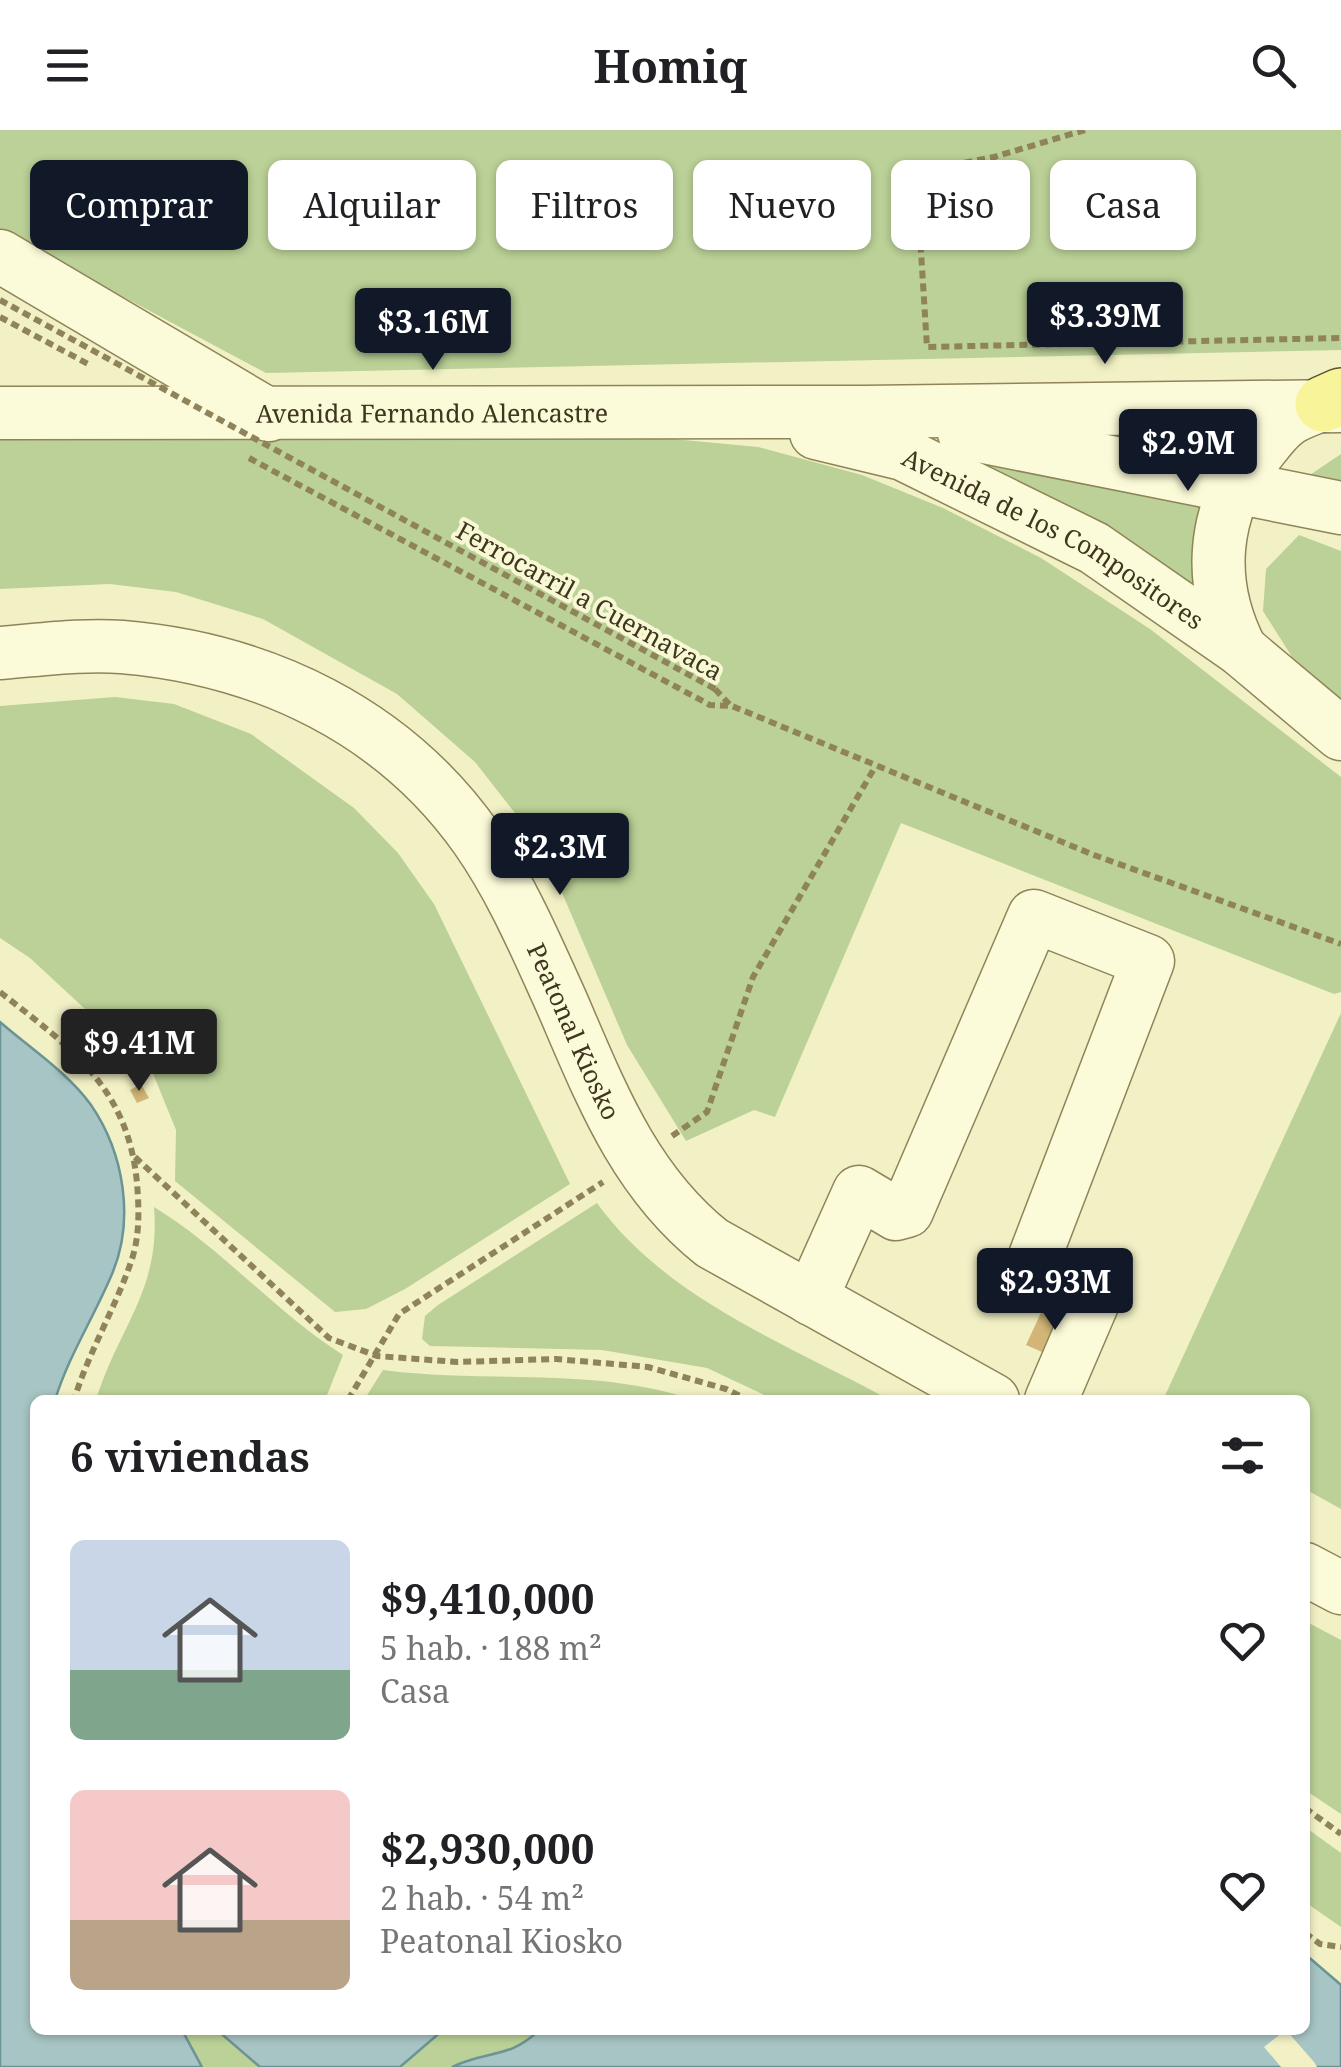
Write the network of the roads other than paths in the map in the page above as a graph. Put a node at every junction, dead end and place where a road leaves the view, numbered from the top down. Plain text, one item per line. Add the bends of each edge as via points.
1 (0, 256) edge
2 (1335, 402) edge
3 (732, 412) junction
4 (865, 412) junction
5 (0, 413) edge
6 (258, 436) junction
7 (1236, 487) junction
8 (1341, 508) edge
9 (1240, 650) junction
10 (0, 652) edge
11 (1341, 734) edge
12 (811, 1298) junction
13 (984, 1395) edge
14 (1054, 1395) edge
15 (1310, 1572) edge
16 (1341, 1588) edge

1 - 6 street
2 - 4 street, Avenida Fernando Alencastre
2 - 7 street via 1288,420
3 - 4 street, Avenida Fernando Alencastre
3 - 6 street, Avenida Fernando Alencastre
3 - 9 street, Avenida de los Compositores via 903,454 1094,548
4 - 7 street, Avenida Fernando Alencastre
5 - 6 street, Avenida Fernando Alencastre
7 - 8 street, Avenida Fernando Alencastre
7 - 9 street via 1221,528 1217,575
9 - 11 street, Avenida de los Compositores
10 - 12 street, Peatonal Kiosko via 119,647 188,656 290,686 377,734 448,800 504,882 636,1161 677,1215
12 - 13 street, Peatonal Kiosko
12 - 14 street via 859,1192 896,1214 906,1211 1034,916 1148,961 1029,1272 1031,1279 1092,1302
15 - 16 street

